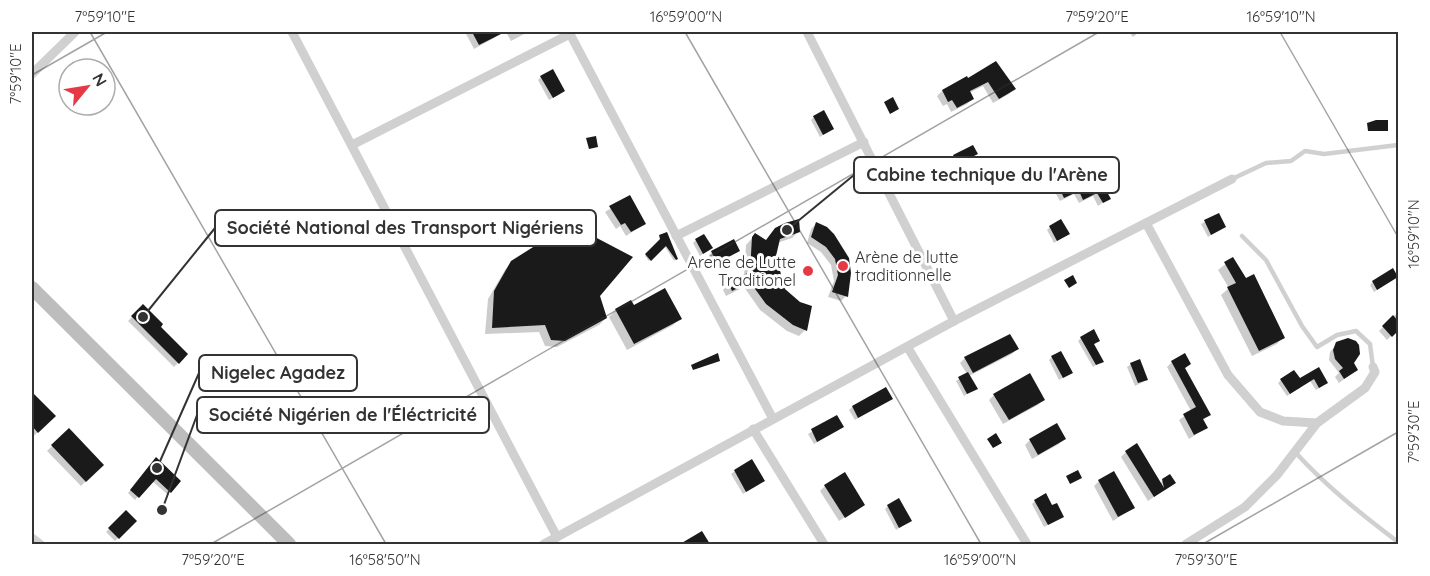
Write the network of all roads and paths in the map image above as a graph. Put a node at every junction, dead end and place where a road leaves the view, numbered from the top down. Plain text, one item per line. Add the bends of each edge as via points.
1 (75, 32) edge
2 (292, 32) edge
3 (807, 32) edge
4 (569, 33) edge
5 (32, 74) edge
6 (864, 142) junction
7 (352, 145) junction
8 (1398, 145) edge
9 (1232, 179) joint
10 (1146, 223) junction
11 (676, 236) junction
12 (1242, 236) dead end
13 (32, 288) edge
14 (954, 321) junction
15 (908, 348) junction
16 (1373, 367) joint
17 (773, 419) junction
18 (1317, 423) junction
19 (753, 429) junction
20 (1295, 452) junction
21 (557, 537) junction
22 (32, 538) edge
23 (1398, 542) edge
24 (40, 544) edge
25 (289, 544) edge
26 (544, 544) edge
27 (824, 544) edge
28 (1027, 544) edge
29 (1186, 544) edge

1 - 5 street
2 - 7 street
3 - 6 street
4 - 7 street
4 - 11 street
6 - 11 street
6 - 14 street
7 - 21 street
8 - 9 lane via 1324,154 1305,151 1291,161 1266,163
9 - 10 street
10 - 14 street
10 - 18 street via 1228,375 1260,412 1283,422
11 - 17 street
12 - 16 lane via 1266,260 1317,347 1337,335 1356,331 1370,344
13 - 25 main road
14 - 15 street
15 - 17 street
15 - 28 street
16 - 18 street via 1376,372 1365,388
17 - 19 street
18 - 20 street
19 - 21 street
19 - 27 street
20 - 23 lane via 1348,504
20 - 29 street via 1245,507
21 - 26 street
22 - 24 street

